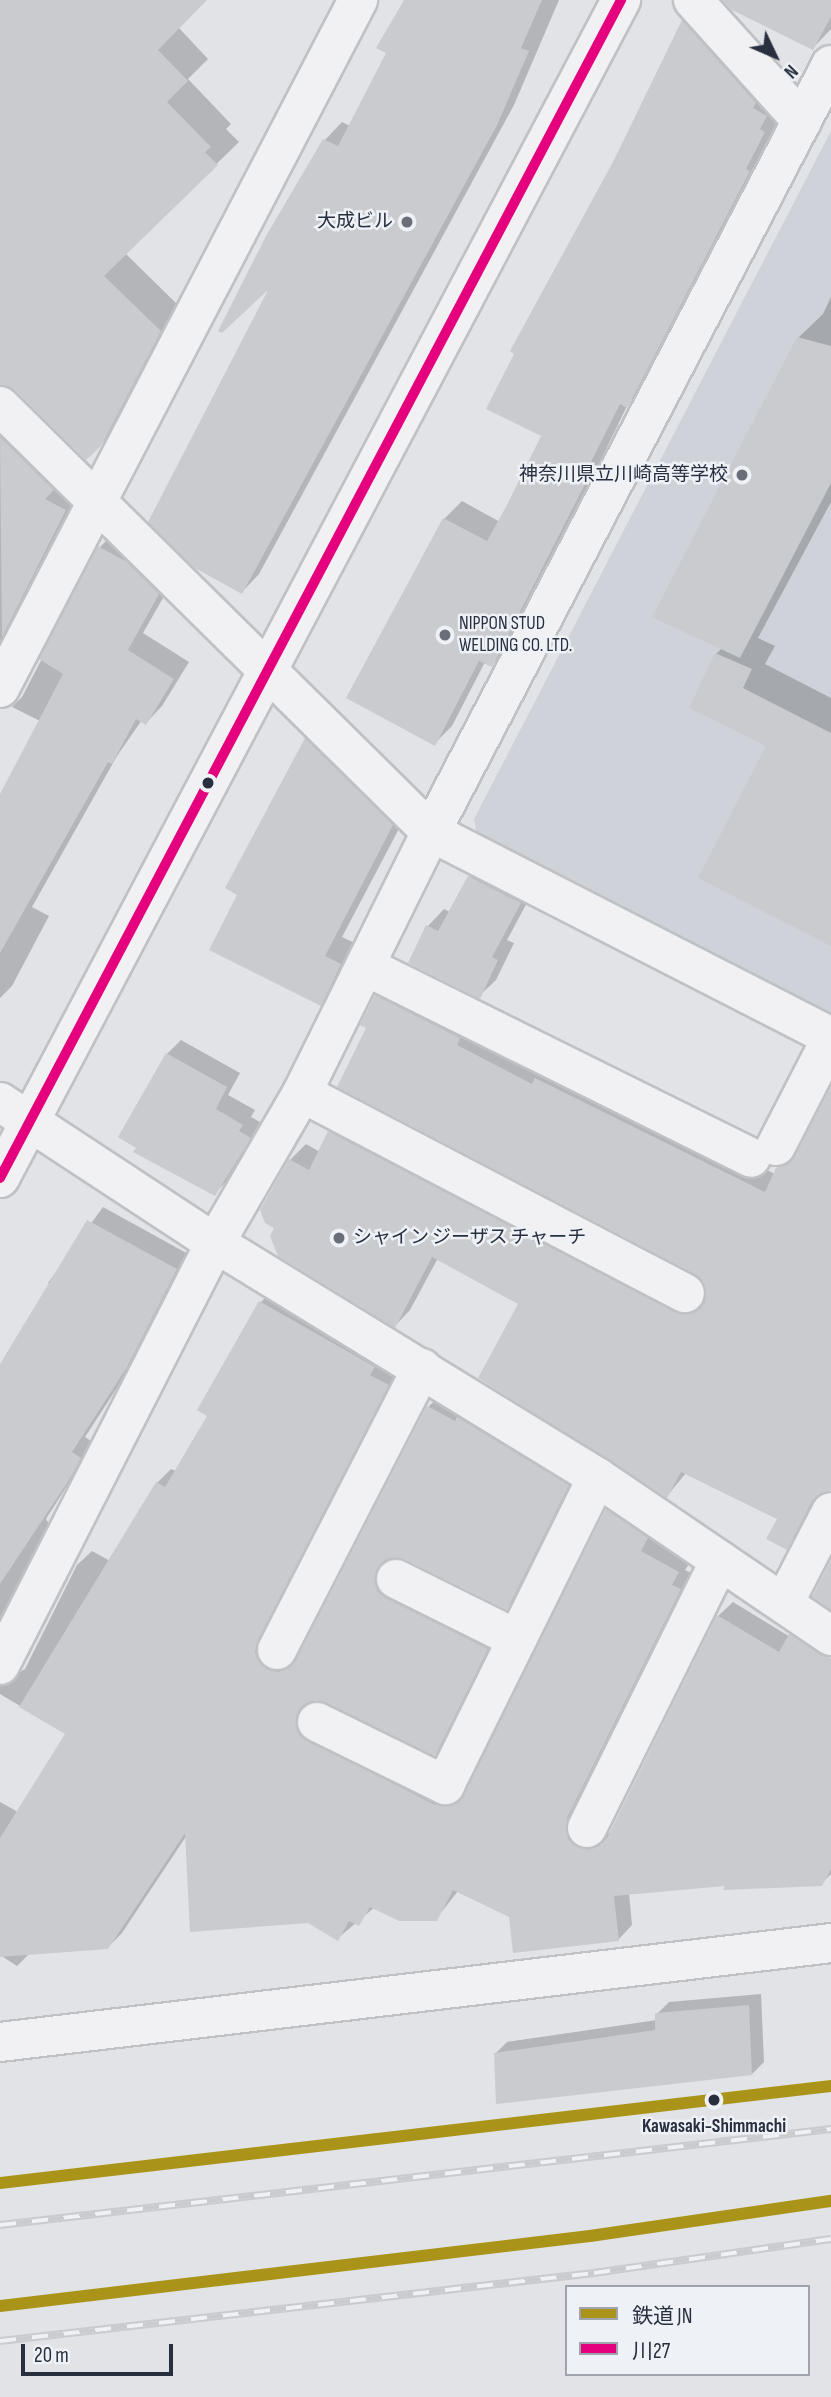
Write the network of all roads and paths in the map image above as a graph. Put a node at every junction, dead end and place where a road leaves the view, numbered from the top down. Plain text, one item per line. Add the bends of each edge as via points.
1 (358, 0) edge
2 (621, 0) edge
3 (694, 0) edge
4 (831, 65) edge
5 (802, 121) junction
6 (0, 406) edge
7 (98, 502) junction
8 (265, 671) junction
9 (0, 688) edge
10 (431, 832) junction
11 (365, 965) junction
12 (831, 1038) edge
13 (302, 1093) junction
14 (16, 1111) edge
15 (0, 1178) edge
16 (215, 1243) junction
17 (685, 1293) dead end
18 (422, 1368) junction
19 (597, 1478) junction
20 (831, 1512) edge
21 (720, 1560) junction
22 (396, 1579) dead end
23 (784, 1603) junction
24 (831, 1636) edge
25 (517, 1639) junction
26 (277, 1650) dead end
27 (0, 1665) edge
28 (317, 1722) dead end
29 (587, 1828) dead end
30 (831, 1943) edge
31 (0, 2042) edge

1 - 7 street
2 - 8 street
3 - 5 street
4 - 5 street
5 - 10 street
6 - 7 street
7 - 8 street
7 - 9 street
8 - 10 street
8 - 14 street
10 - 11 street
10 - 12 street
11 - 12 street via 763,1152
11 - 13 street
13 - 16 street
13 - 17 street
14 - 15 street
14 - 16 street
16 - 18 street
16 - 27 street
18 - 19 street
18 - 26 street
19 - 21 street
19 - 25 street
20 - 23 street
21 - 23 street
21 - 29 street
22 - 25 street
23 - 24 street
25 - 28 street via 445,1785
30 - 31 street

